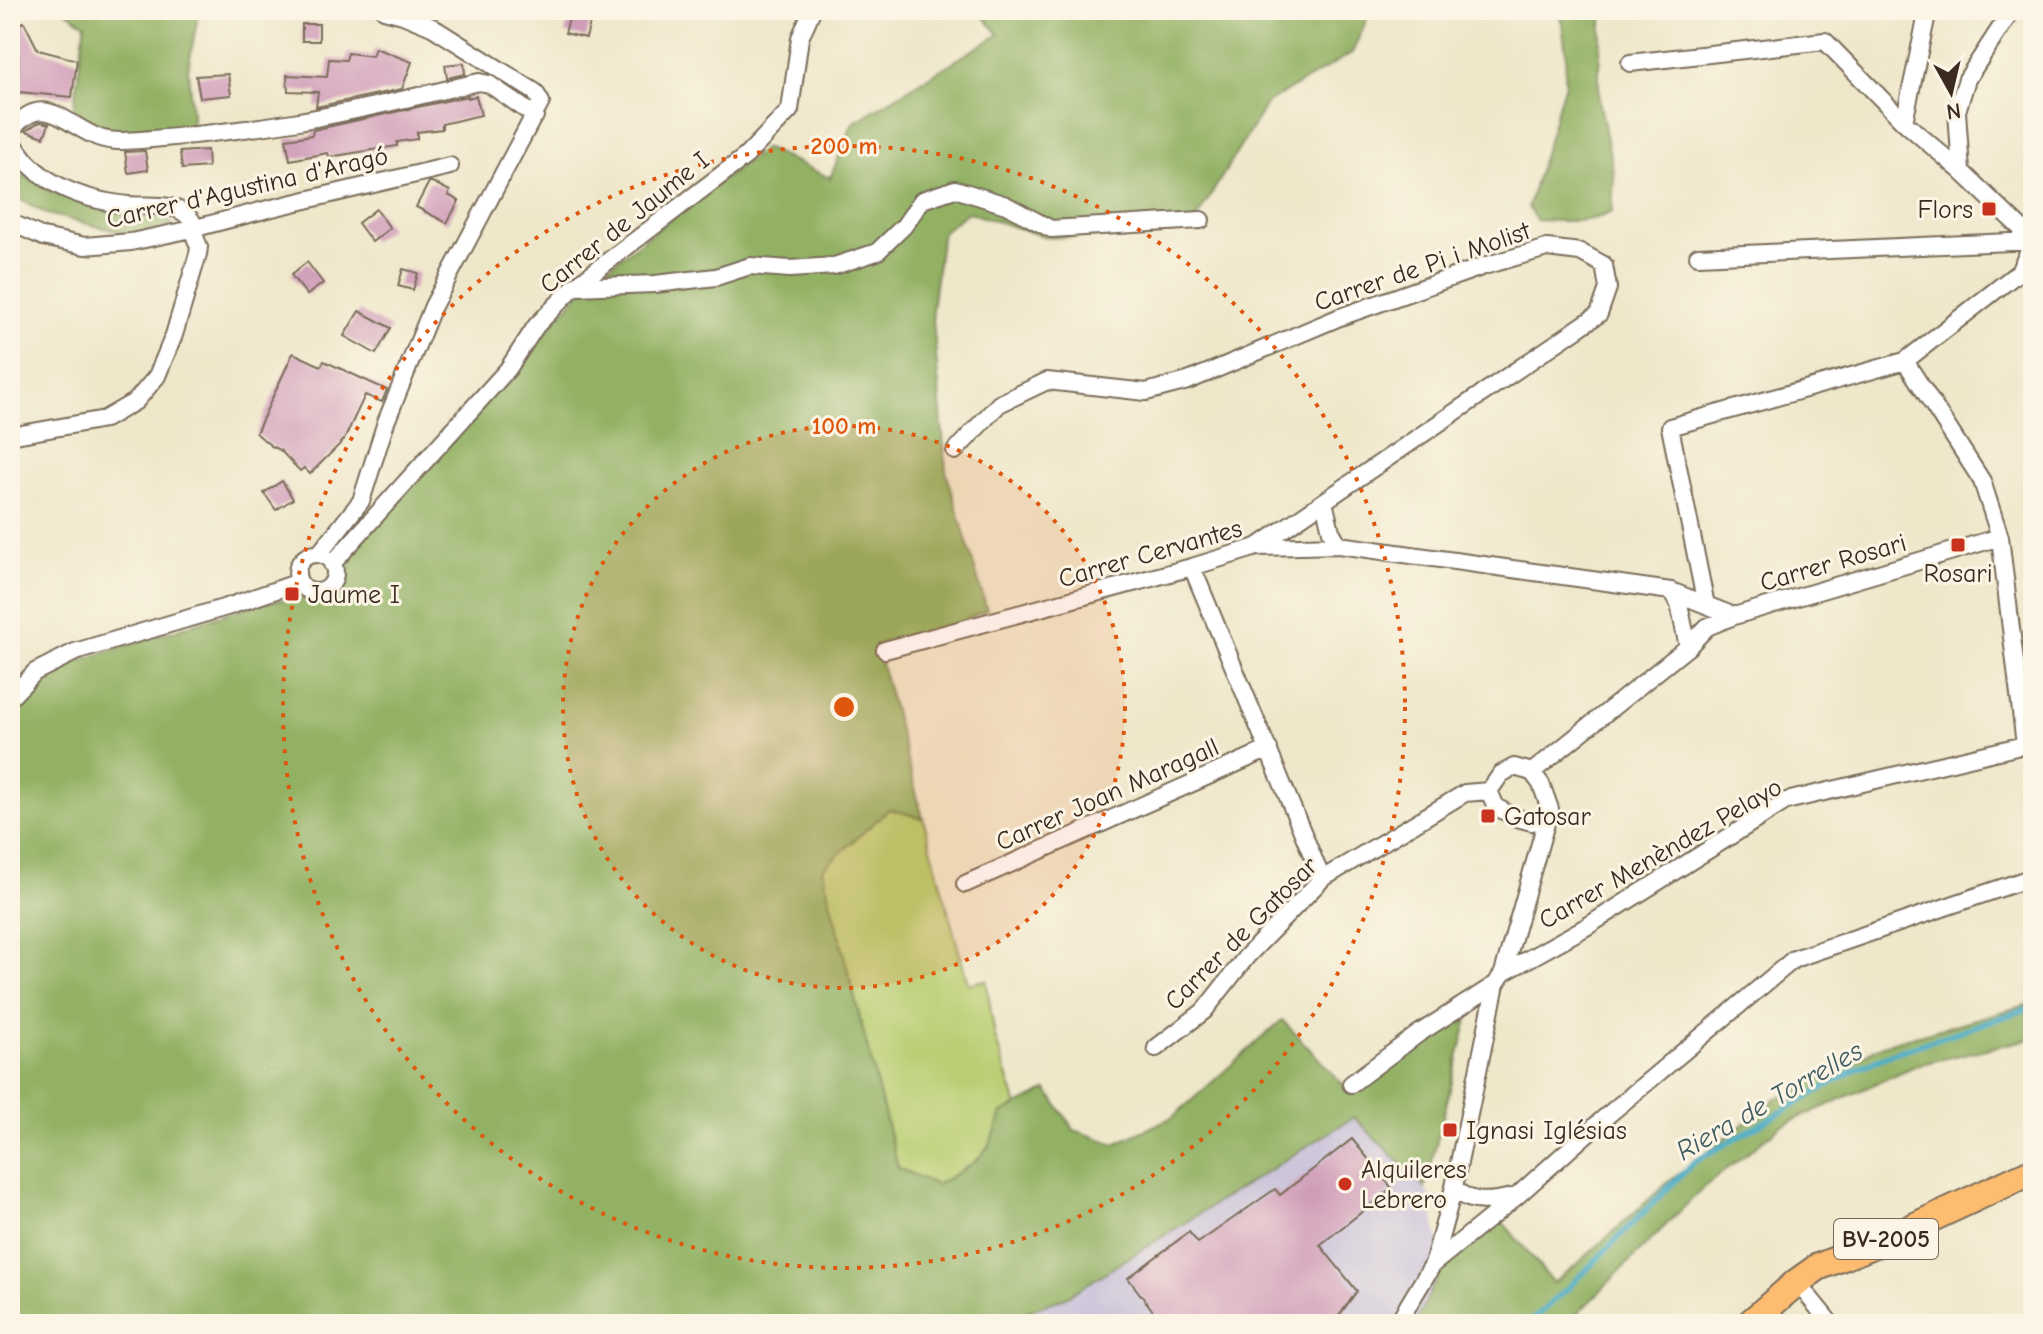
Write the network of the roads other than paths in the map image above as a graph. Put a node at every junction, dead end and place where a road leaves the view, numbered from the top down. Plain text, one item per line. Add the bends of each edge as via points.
1 (384, 10) edge
2 (812, 10) edge
3 (1928, 10) edge
4 (2012, 10) edge
5 (1630, 63) dead end
6 (538, 109) junction
7 (1904, 122) junction
8 (10, 134) edge
9 (450, 166) dead end
10 (1961, 171) junction
11 (1201, 220) dead end
12 (10, 222) edge
13 (192, 229) junction
14 (2033, 241) edge
15 (1698, 256) dead end
16 (574, 287) junction
17 (1905, 361) junction
18 (10, 436) edge
19 (955, 451) dead end
20 (1324, 502) junction
21 (2000, 537) junction
22 (1339, 545) junction
23 (1257, 547) junction
24 (326, 559) junction
25 (1192, 567) junction
26 (299, 582) junction
27 (1671, 591) junction
28 (1706, 605) junction
29 (1734, 616) junction
30 (1688, 647) junction
31 (885, 650) dead end
32 (10, 698) edge
33 (2029, 744) edge
34 (1269, 749) junction
35 (1532, 772) junction
36 (1489, 791) junction
37 (1547, 817) junction
38 (2033, 877) edge
39 (1322, 879) junction
40 (965, 884) dead end
41 (1500, 978) junction
42 (1156, 1048) dead end
43 (1351, 1084) dead end
44 (2033, 1171) edge
45 (1454, 1187) junction
46 (1517, 1196) junction
47 (1433, 1264) junction
48 (1797, 1282) junction
49 (1397, 1324) edge
50 (1749, 1324) edge
51 (1831, 1324) edge

1 - 6 street via 432,27 535,92
2 - 16 street, Carrer de Jaume I via 800,38 790,110 746,156
3 - 7 street
4 - 10 street via 1967,79 1957,111
5 - 7 street via 1825,41
6 - 8 street via 479,82 304,120 178,137 109,140 49,110 29,113
6 - 24 street via 433,306 361,501
7 - 10 street
8 - 13 street via 33,167 54,183 102,201 177,209 189,216
9 - 13 street, Carrer d'Agustina d'Aragó
10 - 14 street
11 - 16 street via 1051,229 1006,205 955,189 922,200 877,252 834,266 750,266 716,277
12 - 13 street, Carrer d'Agustina d'Aragó via 43,237 85,246
13 - 18 street via 198,254 174,335 157,376 136,401 105,419
14 - 15 street
14 - 17 street via 2019,272
16 - 24 street, Carrer de Jaume I via 536,326 508,369
17 - 21 street via 1982,481
17 - 28 street via 1670,427
19 - 20 street, Carrer de Pi i Molist via 999,404 1047,381 1146,392 1188,381 1340,317 1547,248 1580,252 1604,265 1608,288 1599,314
20 - 22 street
20 - 23 street, Carrer de Pi i Molist
21 - 29 street, Carrer Rosari
21 - 33 street
22 - 23 street, Carrer Cervantes
22 - 27 street, Carrer Cervantes
23 - 25 street, Carrer Cervantes
24 - 26 street, Carrer de Jaume I via 309,555 300,563
24 - 26 street, Carrer de Jaume I via 335,571 326,588 311,591
25 - 31 street, Carrer Cervantes
25 - 34 street
26 - 32 street, Carrer de Jaume I via 75,652 35,672
27 - 28 street, Carrer Cervantes
27 - 30 street
28 - 29 street, Carrer Cervantes
29 - 30 street, Carrer Rosari via 1707,627
30 - 35 street, Carrer de Gatosar
33 - 41 street, Carrer Menèndez Pelayo via 1786,801
34 - 39 street
34 - 40 street, Carrer Joan Maragall
35 - 36 street, Carrer de Gatosar via 1514,767
35 - 37 street via 1550,809
36 - 37 street via 1496,807 1517,818 1532,822
36 - 39 street, Carrer de Gatosar via 1465,793
37 - 41 street
38 - 46 street via 1794,959
39 - 42 street, Carrer de Gatosar via 1247,956 1204,1011
41 - 43 street, Carrer Menèndez Pelayo
41 - 45 street
44 - 48 main road, BV-2005 via 1818,1267
45 - 46 street via 1487,1203
45 - 47 street
46 - 47 street
47 - 49 street
48 - 50 main road, BV-2005
48 - 51 street

